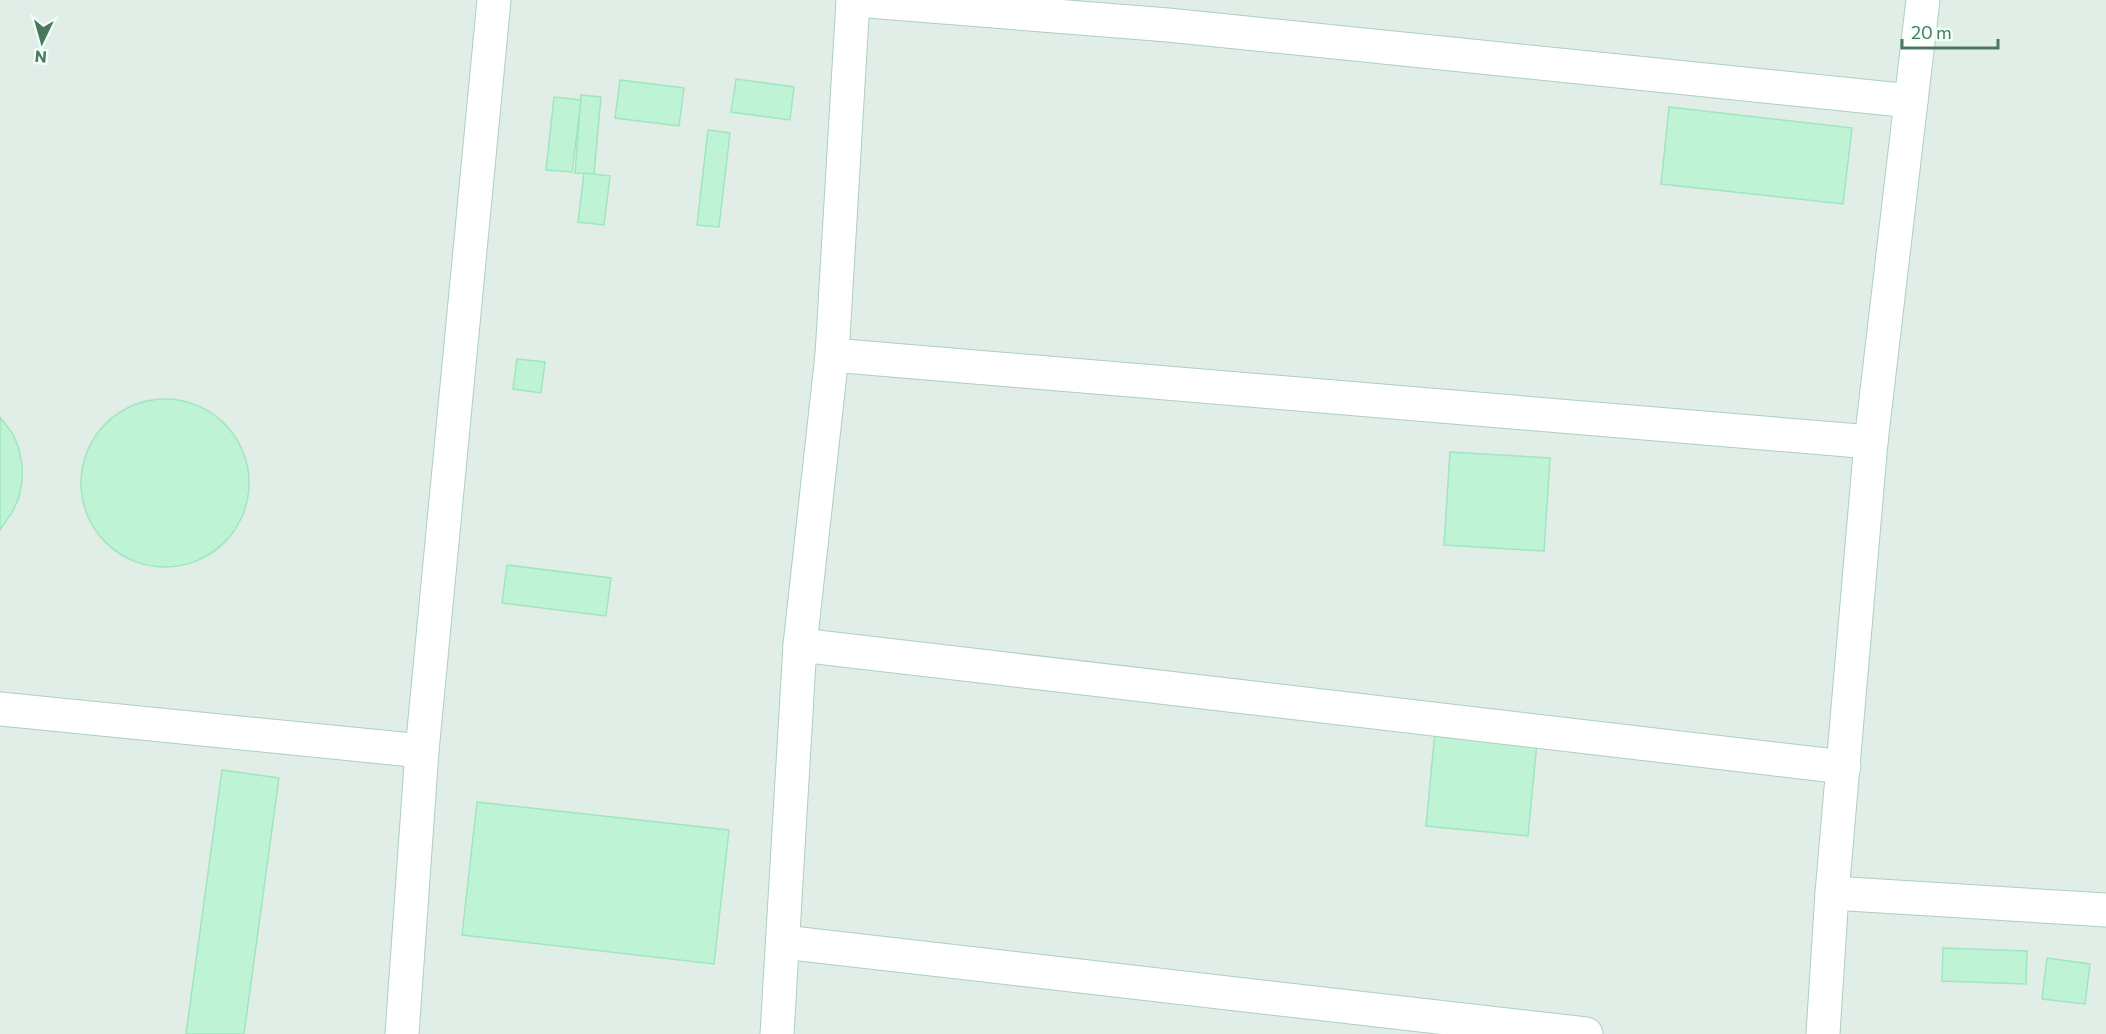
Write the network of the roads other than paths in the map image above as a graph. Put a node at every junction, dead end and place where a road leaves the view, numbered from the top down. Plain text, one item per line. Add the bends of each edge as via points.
1 (494, 0) edge
2 (854, 0) edge
3 (1923, 0) edge
4 (1911, 101) junction
5 (832, 355) junction
6 (1871, 442) junction
7 (800, 645) junction
8 (0, 709) edge
9 (422, 751) junction
10 (1844, 767) junction
11 (1832, 893) junction
12 (2106, 910) edge
13 (783, 942) junction
14 (402, 1034) edge
15 (777, 1034) edge
16 (1586, 1034) edge
17 (1822, 1034) edge

1 - 9 lane
2 - 4 lane via 1168,25
2 - 5 lane
3 - 4 lane
4 - 6 lane
5 - 6 lane
5 - 7 lane
6 - 10 lane
7 - 10 lane
7 - 13 lane
8 - 9 lane
9 - 14 lane
10 - 11 lane
11 - 12 lane
11 - 17 lane
13 - 15 lane
13 - 16 lane

